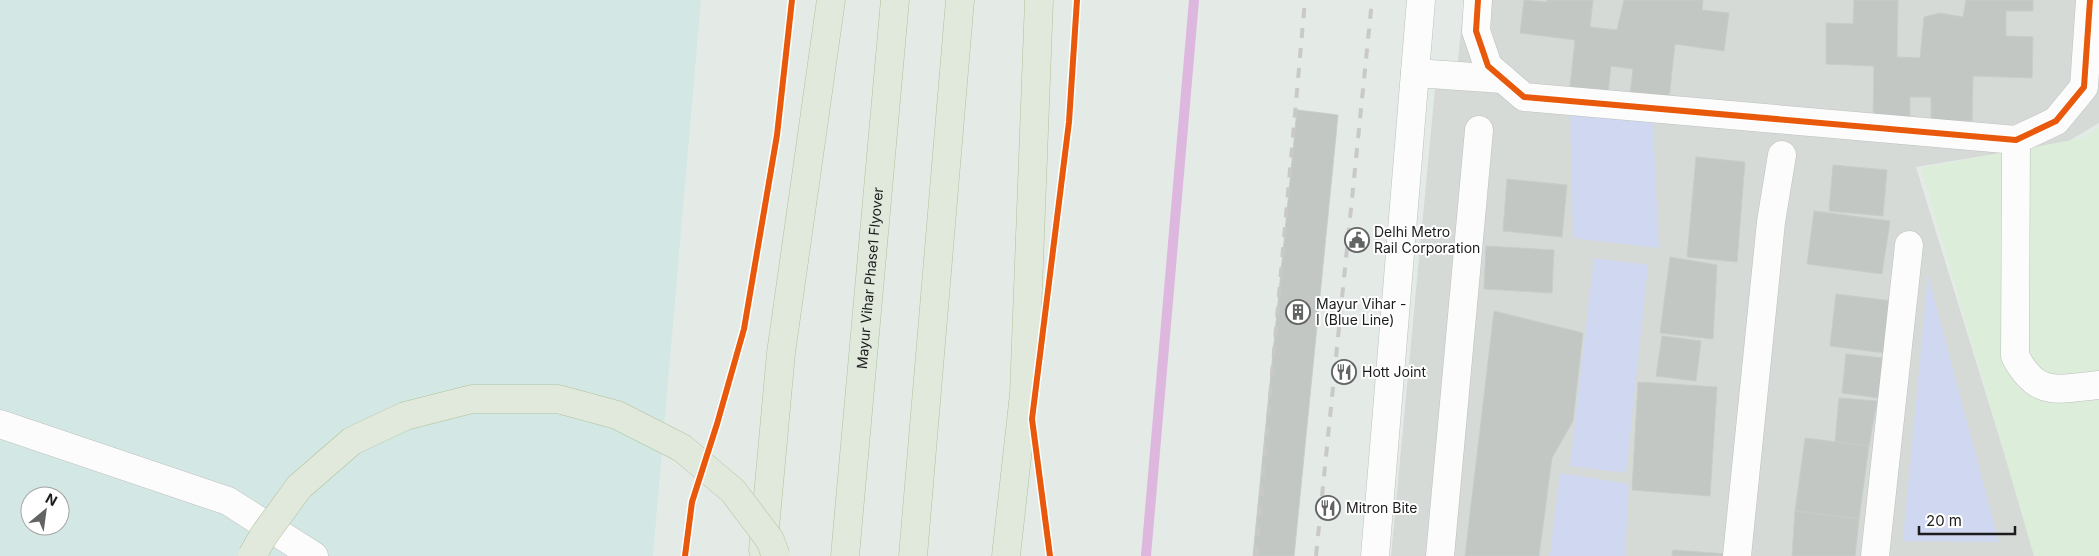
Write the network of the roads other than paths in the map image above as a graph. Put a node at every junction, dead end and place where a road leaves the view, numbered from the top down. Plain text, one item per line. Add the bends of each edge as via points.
1 (831, 0) edge
2 (895, 0) edge
3 (960, 0) edge
4 (1040, 0) edge
5 (1421, 0) edge
6 (1478, 0) edge
7 (2090, 0) edge
8 (1415, 73) junction
9 (1503, 79) junction
10 (1479, 130) dead end
11 (2016, 140) junction
12 (1782, 156) dead end
13 (1909, 245) dead end
14 (2099, 385) edge
15 (0, 424) edge
16 (252, 556) edge
17 (314, 556) edge
18 (763, 556) edge
19 (776, 556) edge
20 (845, 556) edge
21 (913, 556) edge
22 (1006, 556) edge
23 (1375, 556) edge
24 (1440, 556) edge
25 (1737, 556) edge
26 (1875, 556) edge

1 - 18 highway via 781,353
2 - 20 highway, Mayur Vihar Phase1 Flyover
3 - 21 highway
4 - 22 highway via 1024,394
5 - 8 street
6 - 9 street via 1476,31 1488,66
7 - 11 street via 2084,86 2056,121
8 - 9 street
8 - 23 street
9 - 11 street via 1524,97
10 - 24 street
11 - 14 street via 2015,356 2024,372 2041,387 2064,389
12 - 25 street via 1771,222
13 - 26 street
15 - 17 street via 228,501
16 - 19 highway, bridge via 299,487 352,441 405,416 472,399 520,399 558,400 617,415 682,448 733,490 770,540

